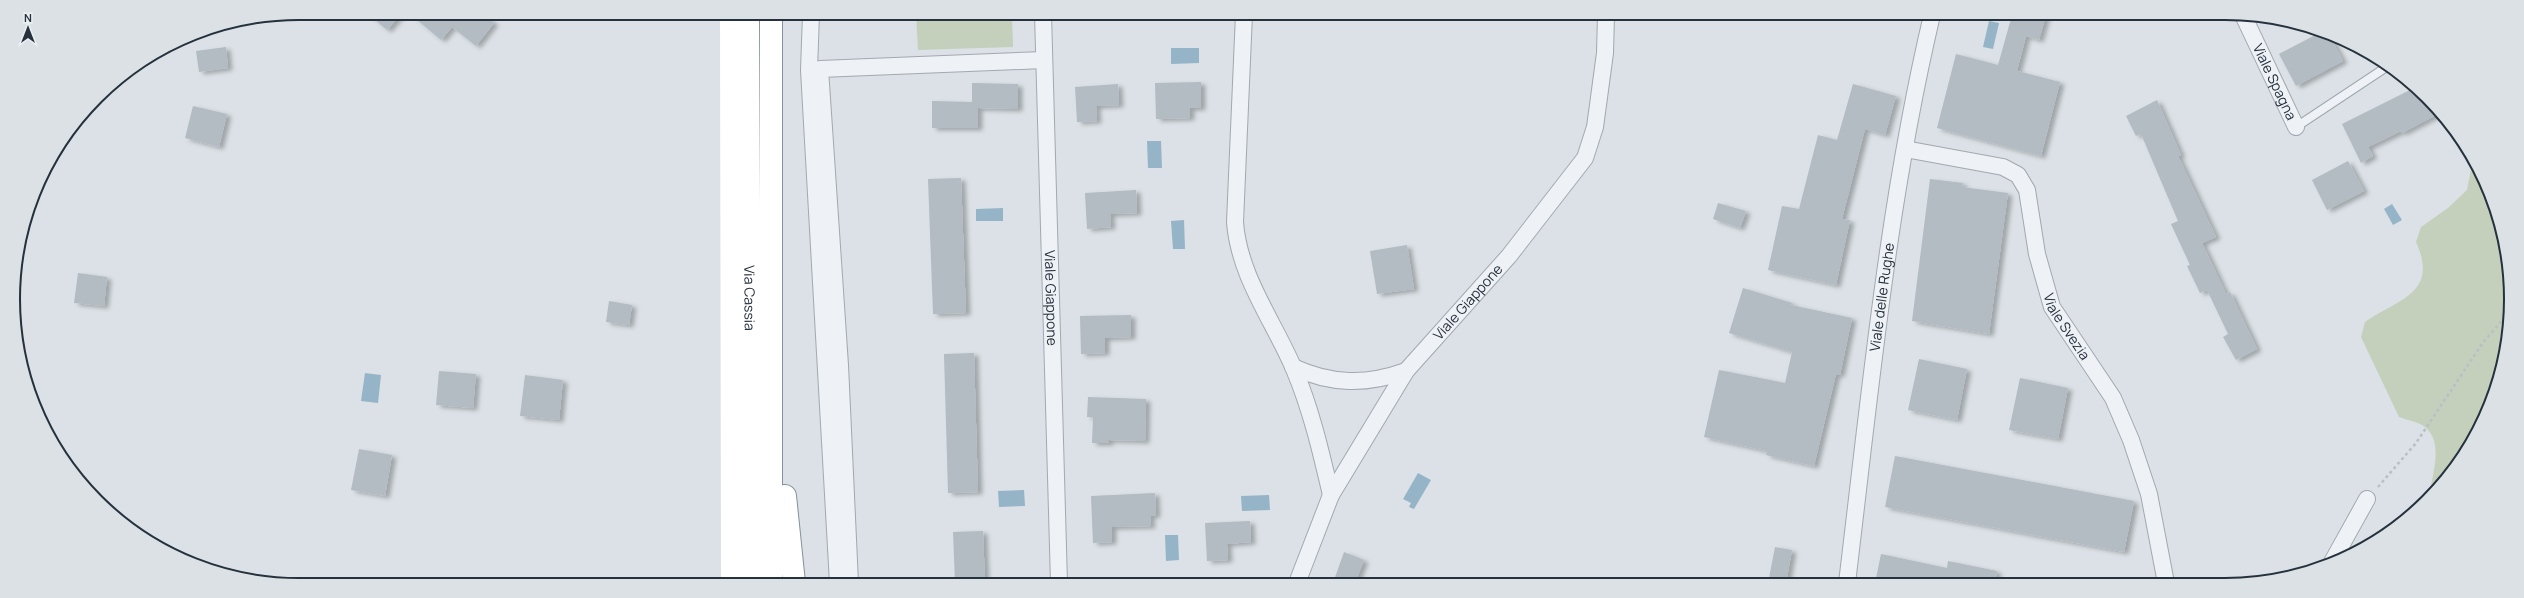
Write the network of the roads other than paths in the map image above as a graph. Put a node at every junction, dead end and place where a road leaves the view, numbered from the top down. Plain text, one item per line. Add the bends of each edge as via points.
1 (731, 20) edge
2 (748, 20) edge
3 (771, 20) edge
4 (811, 20) edge
5 (1043, 20) edge
6 (1244, 20) edge
7 (1606, 20) edge
8 (1931, 20) edge
9 (2245, 21) edge
10 (1044, 60) junction
11 (2383, 69) edge
12 (2296, 127) joint
13 (1905, 149) junction
14 (1293, 367) junction
15 (1406, 371) junction
16 (772, 457) junction
17 (1331, 495) junction
18 (2367, 500) road end
19 (2344, 551) edge
20 (732, 578) edge
21 (751, 578) edge
22 (771, 578) edge
23 (794, 578) edge
24 (838, 578) edge
25 (850, 578) edge
26 (1059, 578) edge
27 (1299, 578) edge
28 (1848, 578) edge
29 (2165, 578) edge

1 - 20 main road
2 - 21 main road, Via Cassia
3 - 16 main road, Via Cassia
4 - 24 street via 809,70
5 - 10 street, Viale Giappone
6 - 14 street via 1236,232 1246,272
7 - 15 street, Viale Giappone via 1605,53 1595,127 1585,158 1509,256
8 - 13 street, Viale delle Rughe via 1916,80
9 - 12 street, Viale Spagna
10 - 25 street via 820,69 840,364
10 - 26 street, Viale Giappone
11 - 12 lane
13 - 28 street, Viale delle Rughe via 1883,288
13 - 29 street, Viale Svezia via 2003,167 2011,170 2023,181 2029,198 2042,279 2052,308 2113,398 2132,440 2149,494
14 - 15 street via 1310,375 1339,382 1367,381
14 - 17 street via 1311,415
15 - 17 street, Viale Giappone
16 - 22 main road, Via Cassia
16 - 23 main road via 783,477
17 - 27 street, Viale Giappone
18 - 19 street

